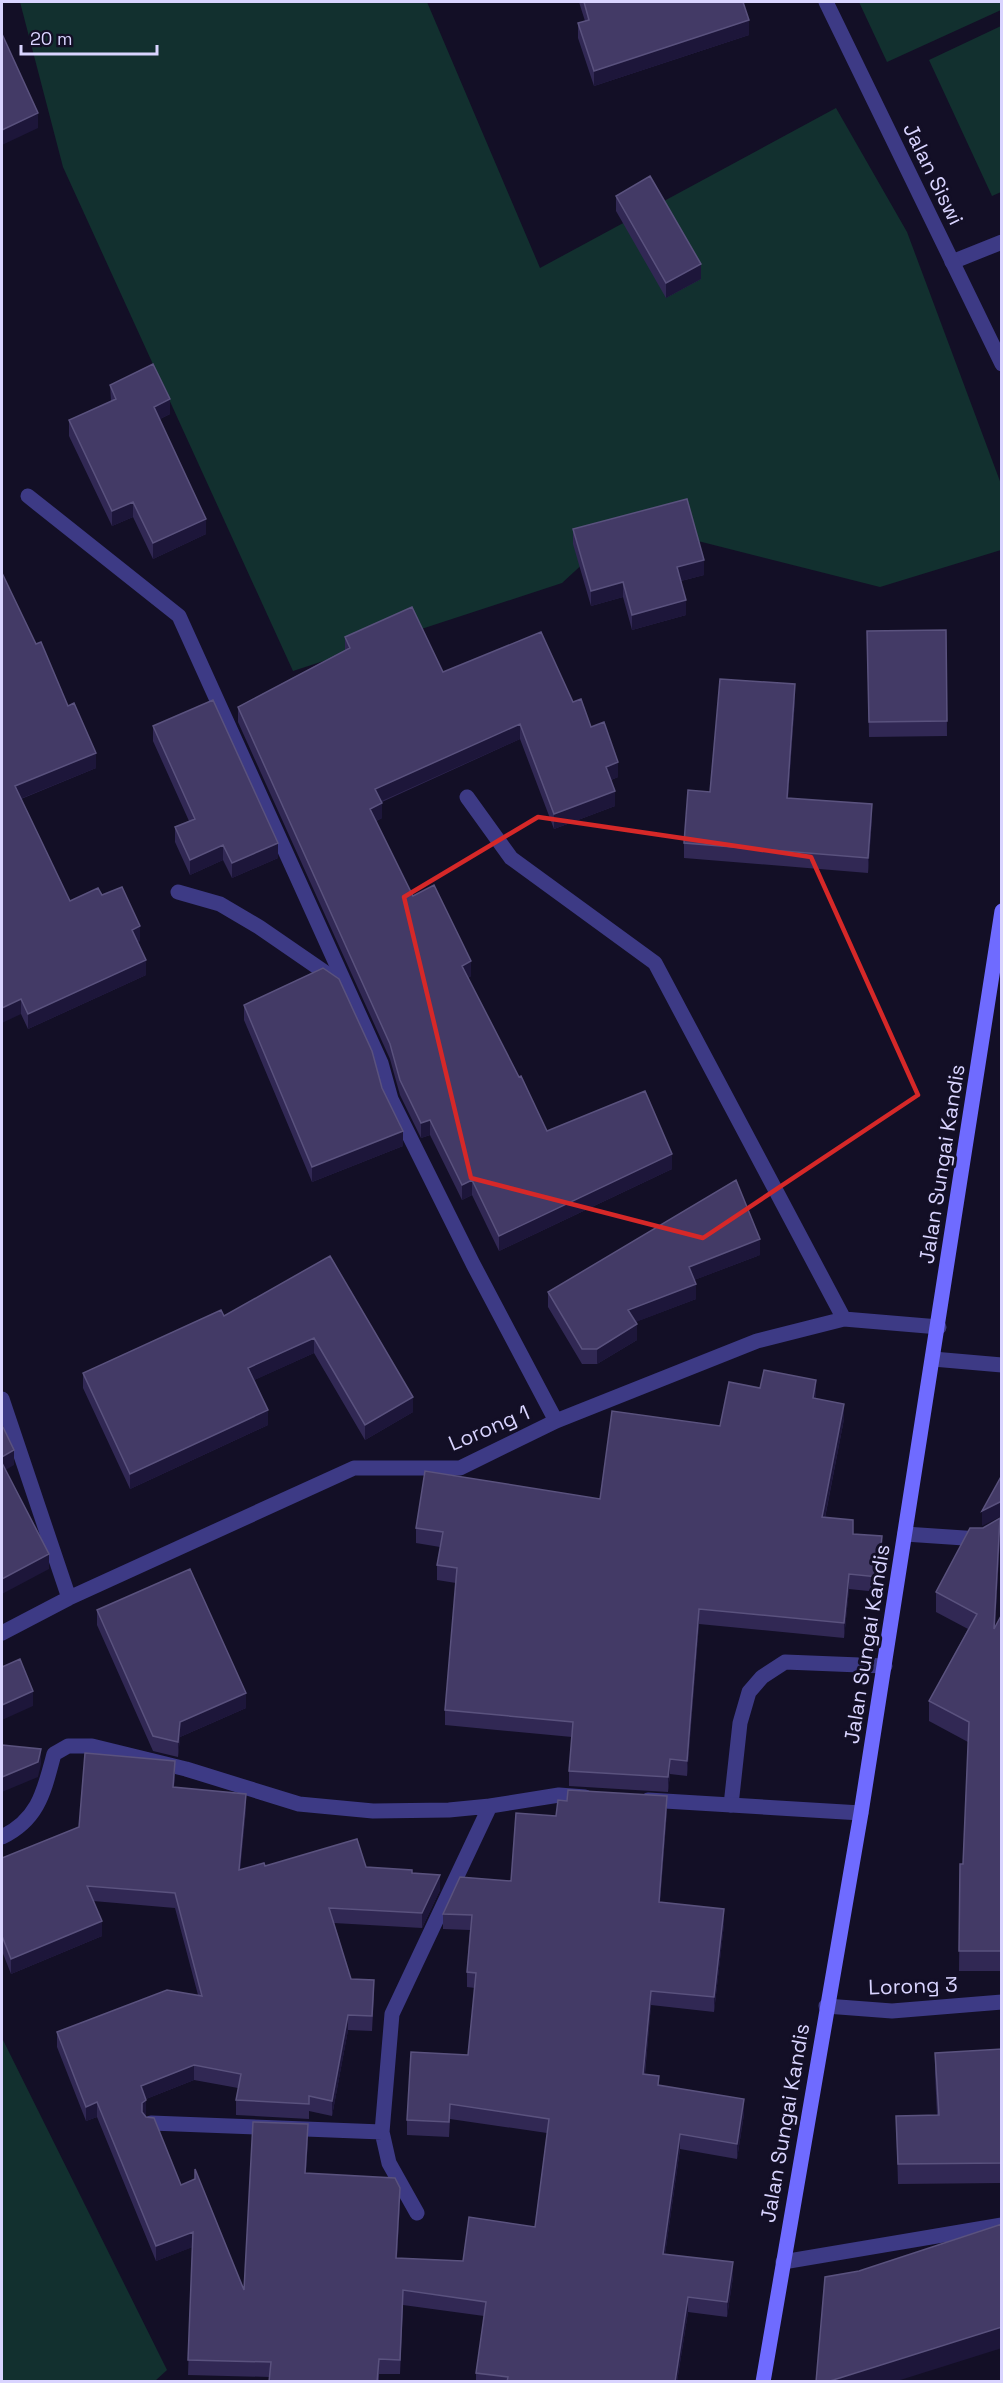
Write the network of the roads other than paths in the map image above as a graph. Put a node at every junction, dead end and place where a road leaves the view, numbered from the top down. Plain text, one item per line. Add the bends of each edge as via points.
1 (826, 2) edge
2 (1002, 242) edge
3 (952, 262) junction
4 (1002, 364) edge
5 (27, 496) dead end
6 (467, 797) dead end
7 (178, 892) dead end
8 (1002, 911) edge
9 (346, 987) junction
10 (844, 1319) junction
11 (939, 1327) junction
12 (933, 1359) junction
13 (1002, 1365) edge
14 (2, 1399) edge
15 (556, 1421) junction
16 (1002, 1526) edge
17 (905, 1534) junction
18 (69, 1598) junction
19 (2, 1634) edge
20 (885, 1666) junction
21 (605, 1798) edge
22 (628, 1799) edge
23 (731, 1805) junction
24 (490, 1806) junction
25 (861, 1813) junction
26 (2, 1837) edge
27 (1002, 2002) edge
28 (826, 2006) junction
29 (151, 2123) edge
30 (382, 2133) junction
31 (417, 2213) dead end
32 (1002, 2225) edge
33 (783, 2262) junction
34 (763, 2382) edge

1 - 3 street, Jalan Siswi
2 - 3 street
3 - 4 street, Jalan Siswi
5 - 9 street via 179,616
6 - 10 street via 512,858 655,963
7 - 9 street via 220,904
8 - 11 street, Jalan Sungai Kandis
9 - 15 street via 381,1063 391,1099
10 - 11 street, Lorong 1
10 - 15 street, Lorong 1 via 757,1341
11 - 12 street, Jalan Sungai Kandis
12 - 13 street
12 - 17 street, Jalan Sungai Kandis
14 - 18 street
15 - 18 street, Lorong 1 via 460,1468 354,1468
16 - 17 street via 979,1539
17 - 20 street, Jalan Sungai Kandis
18 - 19 street, Lorong 1
20 - 23 street via 784,1662 762,1677 749,1692 740,1723
20 - 25 street, Jalan Sungai Kandis
21 - 24 street via 559,1795
22 - 23 street
23 - 25 street
24 - 26 street via 373,1811 299,1804 186,1768 92,1746 68,1746 54,1754 41,1801 18,1828
24 - 30 street via 392,2014
25 - 28 street, Jalan Sungai Kandis
27 - 28 street, Lorong 3 via 892,2011
28 - 33 street, Jalan Sungai Kandis
29 - 30 street
30 - 31 street via 389,2163
32 - 33 street
33 - 34 street, Jalan Sungai Kandis

